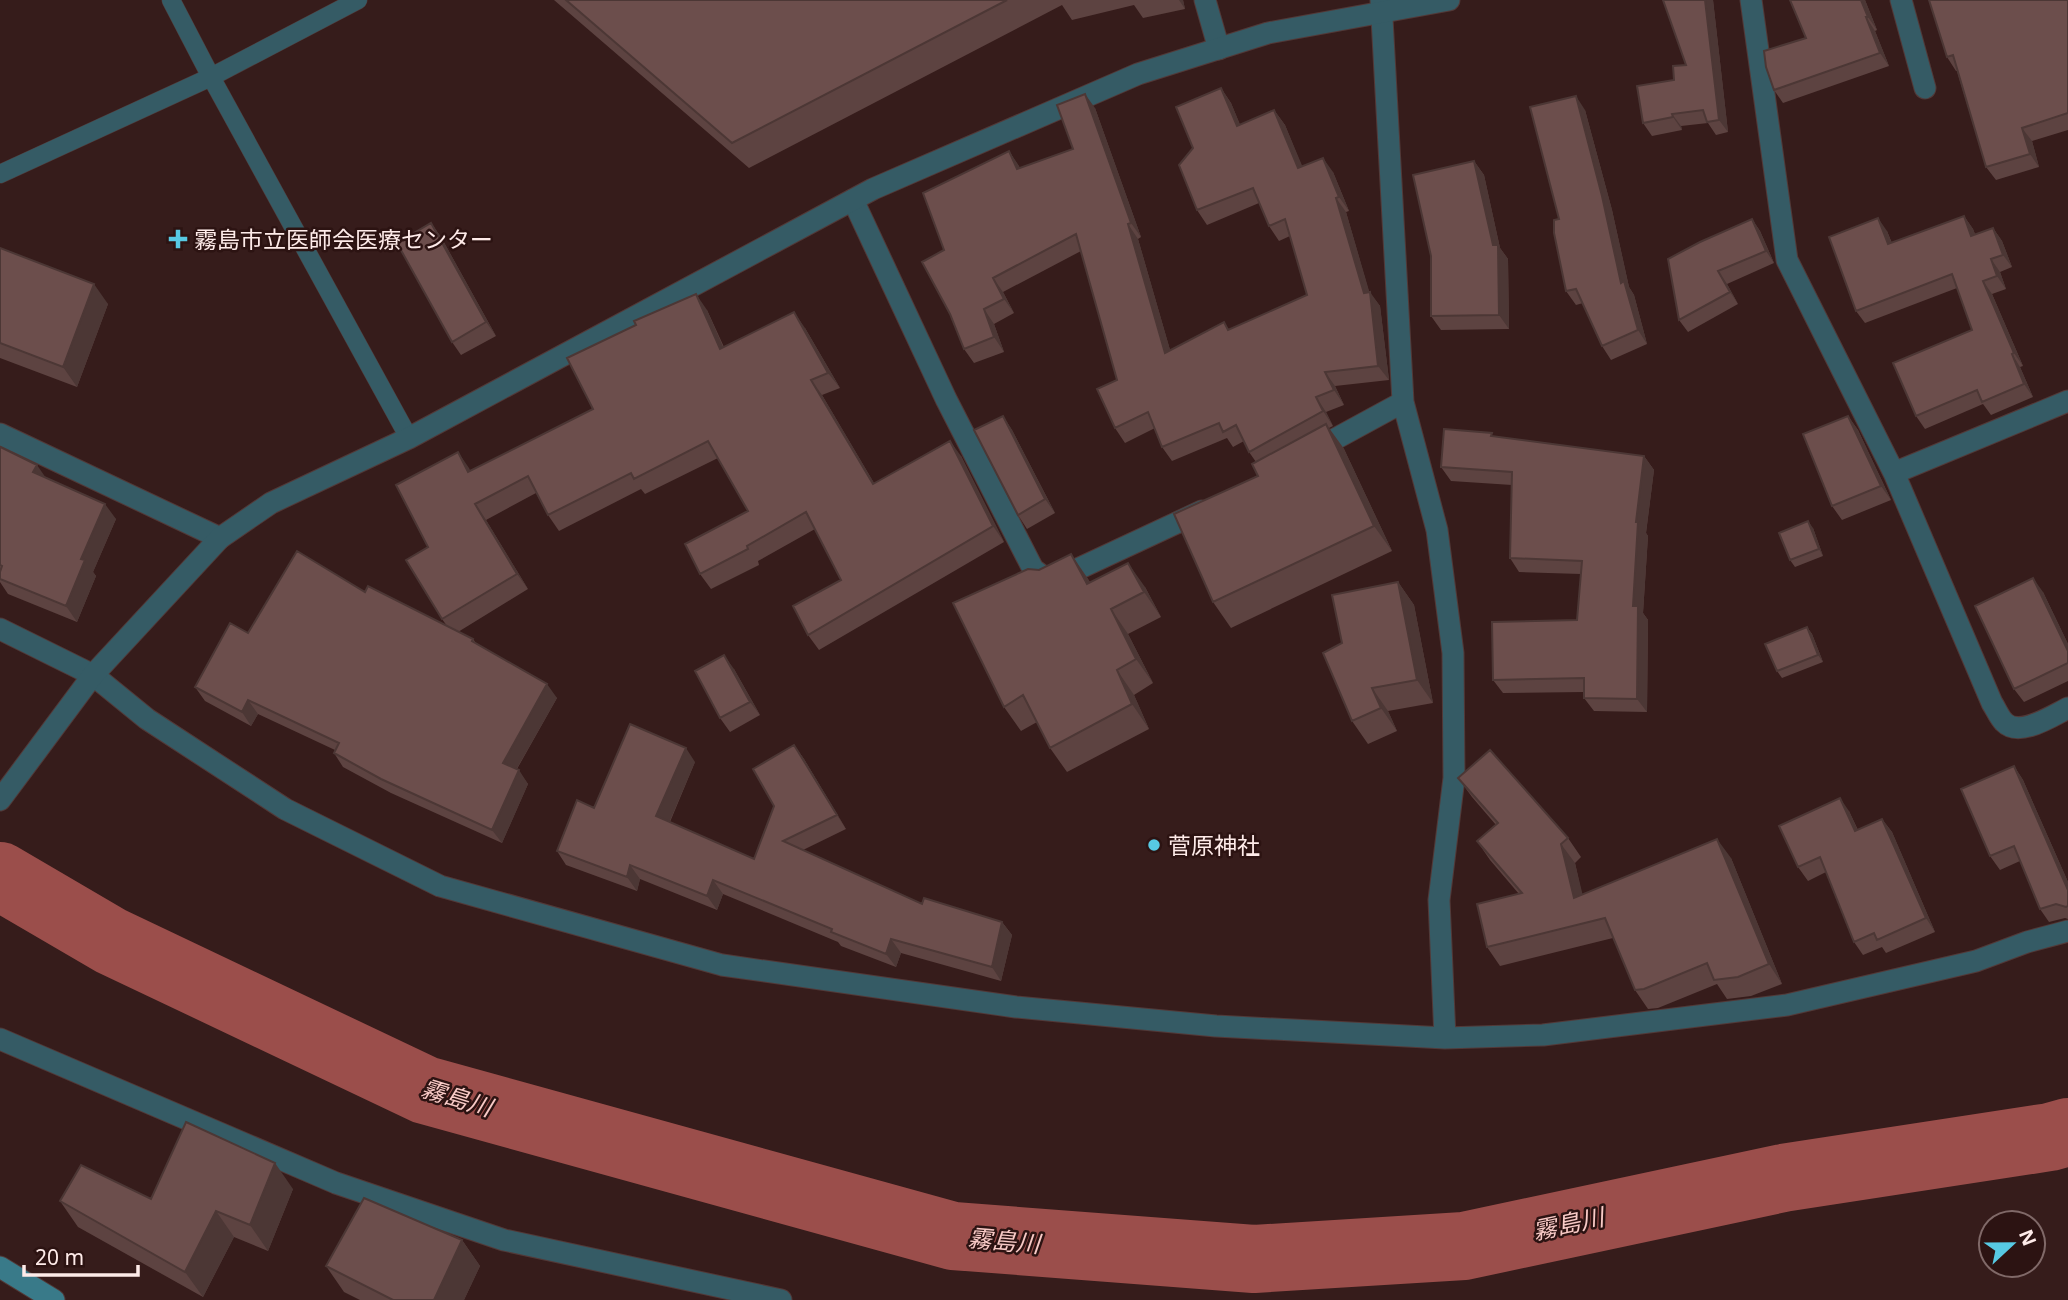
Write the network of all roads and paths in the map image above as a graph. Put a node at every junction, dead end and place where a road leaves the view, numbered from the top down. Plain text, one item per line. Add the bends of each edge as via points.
1 (171, 0) edge
2 (358, 0) edge
3 (1205, 0) edge
4 (1449, 0) edge
5 (1751, 0) edge
6 (1901, 0) edge
7 (1381, 6) edge
8 (1219, 49) junction
9 (211, 77) junction
10 (1925, 88) dead end
11 (0, 174) edge
12 (853, 200) junction
13 (2068, 401) edge
14 (1403, 402) junction
15 (0, 434) edge
16 (409, 438) junction
17 (1296, 461) edge
18 (1894, 473) junction
19 (1225, 499) edge
20 (220, 538) junction
21 (0, 629) edge
22 (93, 675) junction
23 (2068, 708) edge
24 (0, 800) edge
25 (2068, 931) edge
26 (1446, 1038) junction
27 (0, 1039) edge
28 (0, 1267) edge
29 (54, 1300) edge
30 (781, 1300) edge

1 - 9 lane
2 - 9 lane
3 - 8 street
4 - 7 street
5 - 18 street via 1787,260
6 - 10 street
7 - 8 street
7 - 14 street
8 - 12 street via 1138,74
9 - 11 lane
9 - 16 lane
12 - 16 street
12 - 19 street via 946,399 1033,569 1049,582
13 - 18 street
14 - 17 street
14 - 26 street via 1437,530 1453,653 1454,778 1439,900
15 - 20 street
16 - 20 street via 271,503
18 - 23 street via 2003,722 2024,729
20 - 22 street
21 - 22 street
22 - 24 street
22 - 26 street via 147,719 285,809 440,886 722,965 1016,1007 1216,1026
25 - 26 street via 1976,961 1787,1004 1543,1035
27 - 30 street via 336,1183 504,1240
28 - 29 main road

